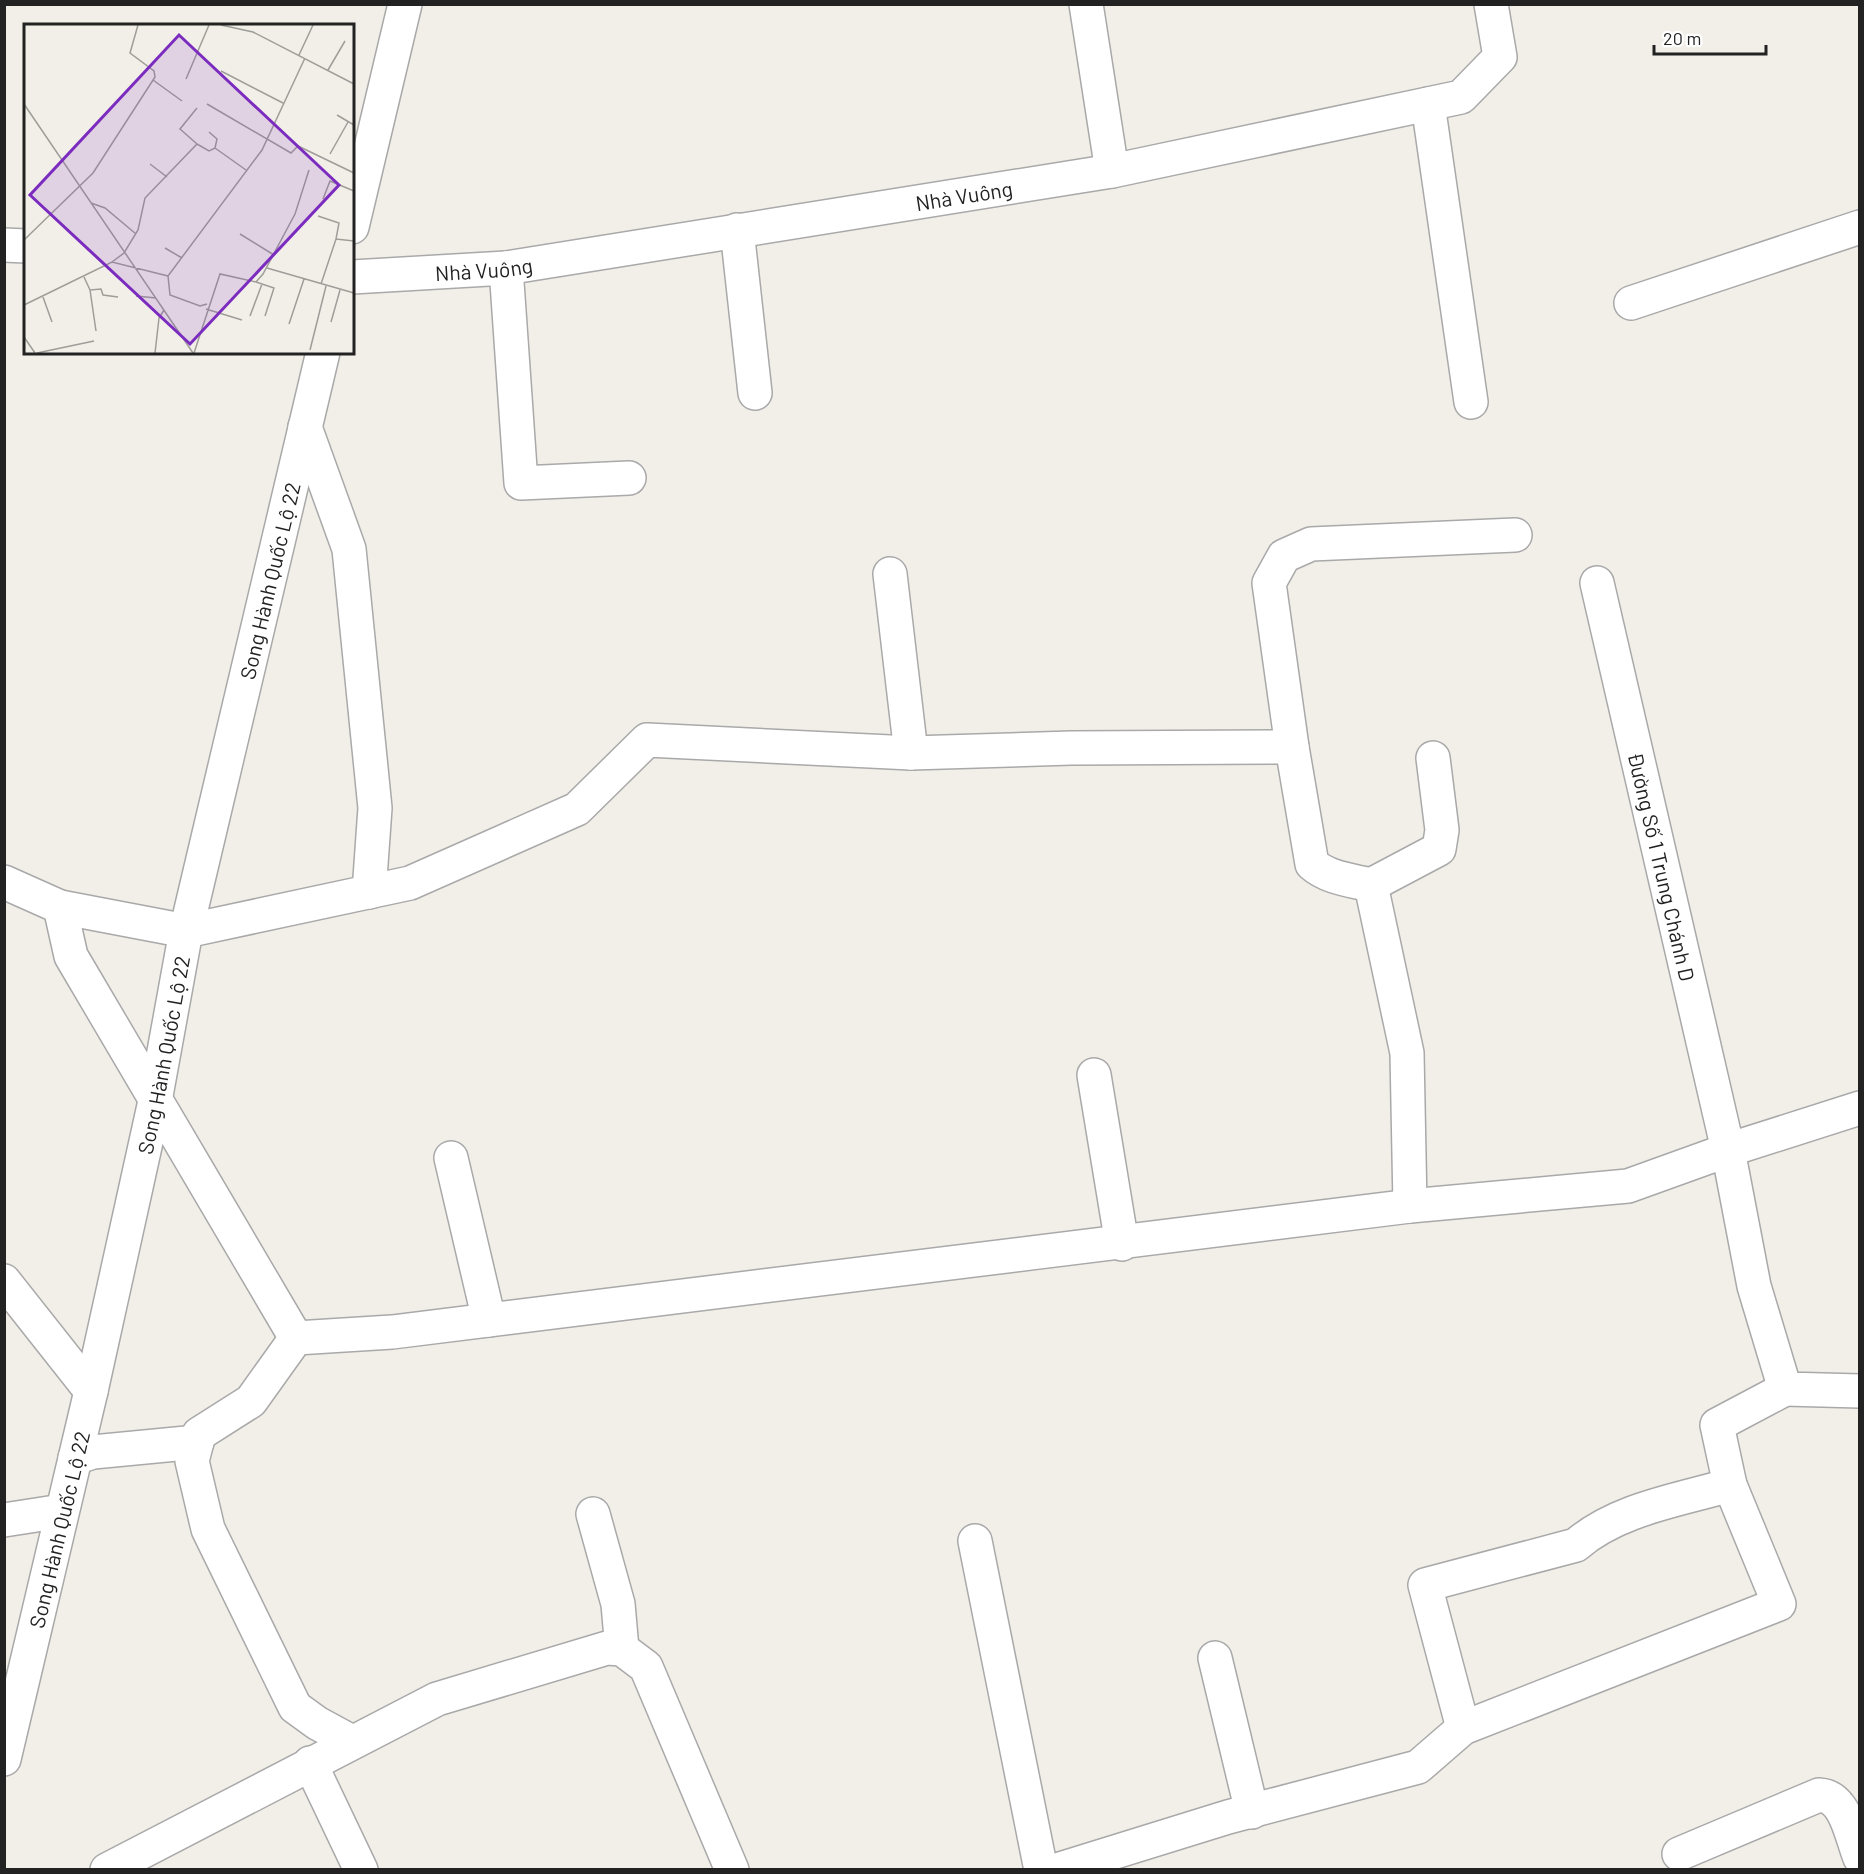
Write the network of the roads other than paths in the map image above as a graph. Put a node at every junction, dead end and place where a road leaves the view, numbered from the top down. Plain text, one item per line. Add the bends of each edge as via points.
1 (405, 4) edge
2 (1086, 4) edge
3 (1491, 4) edge
4 (1428, 104) junction
5 (1112, 171) junction
6 (354, 219) edge
7 (1860, 226) edge
8 (736, 230) junction
9 (4, 245) edge
10 (24, 246) edge
11 (506, 268) junction
12 (354, 277) edge
13 (1632, 303) dead end
14 (323, 354) edge
15 (755, 393) dead end
16 (1471, 402) dead end
17 (305, 427) junction
18 (629, 478) dead end
19 (1515, 535) dead end
20 (890, 574) dead end
21 (1597, 583) dead end
22 (1292, 747) junction
23 (911, 753) junction
24 (1433, 758) dead end
25 (4, 882) edge
26 (1371, 885) junction
27 (369, 892) junction
28 (60, 907) junction
29 (186, 931) junction
30 (1094, 1074) dead end
31 (154, 1101) junction
32 (1860, 1108) edge
33 (1728, 1150) junction
34 (451, 1158) dead end
35 (1410, 1206) junction
36 (1122, 1244) junction
37 (4, 1281) edge
38 (489, 1320) junction
39 (296, 1338) junction
40 (1785, 1389) junction
41 (91, 1391) junction
42 (1860, 1391) edge
43 (197, 1442) junction
44 (75, 1458) junction
45 (1730, 1485) junction
46 (63, 1511) junction
47 (593, 1514) dead end
48 (4, 1520) edge
49 (975, 1541) dead end
50 (622, 1650) junction
51 (1215, 1658) dead end
52 (1462, 1728) junction
53 (352, 1742) junction
54 (4, 1759) edge
55 (310, 1763) junction
56 (1252, 1812) junction
57 (1679, 1854) dead end
58 (1860, 1858) edge
59 (107, 1869) edge
60 (361, 1869) edge
61 (732, 1869) edge
62 (1041, 1869) edge
63 (1057, 1869) edge

1 - 6 street
2 - 5 street
3 - 4 street, Nhà Vuông via 1500,57 1461,97
4 - 5 street, Nhà Vuông
4 - 16 street
5 - 8 street, Nhà Vuông
7 - 13 street
8 - 11 street, Nhà Vuông
8 - 15 street
9 - 10 street
11 - 12 street, Nhà Vuông
11 - 18 street via 521,483
14 - 17 street, Song Hành Quốc Lộ 22
17 - 27 street via 349,549 375,808
17 - 29 street, Song Hành Quốc Lộ 22
19 - 22 street via 1311,544 1284,556 1269,583
20 - 23 street
21 - 33 street, Đường Số 1 Trung Chánh D
22 - 23 street
22 - 26 street via 1311,864 1335,877
23 - 27 street via 646,740 577,809 410,883
24 - 26 street via 1442,830 1439,849
25 - 28 street
26 - 35 street via 1407,1053
27 - 29 street
28 - 29 street
28 - 31 street via 71,956
29 - 31 street, Song Hành Quốc Lộ 22
30 - 36 street
31 - 39 street
31 - 41 street, Song Hành Quốc Lộ 22
32 - 33 street
33 - 35 street via 1628,1186
33 - 40 street, Đường Số 1 Trung Chánh D via 1754,1286
34 - 38 street
35 - 36 street
36 - 38 street
37 - 41 street
38 - 39 street
39 - 43 street via 252,1401 199,1434
40 - 42 street
40 - 45 street via 1717,1425
41 - 44 street, Song Hành Quốc Lộ 22
43 - 44 street via 93,1452
43 - 53 street via 192,1461 208,1529 295,1707
44 - 46 street, Song Hành Quốc Lộ 22
45 - 52 street via 1779,1604
45 - 52 street via 1621,1517 1592,1531 1576,1545 1425,1585
46 - 48 street
46 - 54 street, Song Hành Quốc Lộ 22
47 - 50 street via 616,1594
49 - 62 street
50 - 53 street via 607,1648 436,1699
50 - 61 street via 646,1667
51 - 56 street
52 - 56 street via 1418,1767
53 - 55 street
55 - 59 street
55 - 60 street
56 - 63 street
57 - 58 street via 1819,1795 1829,1795 1839,1802

